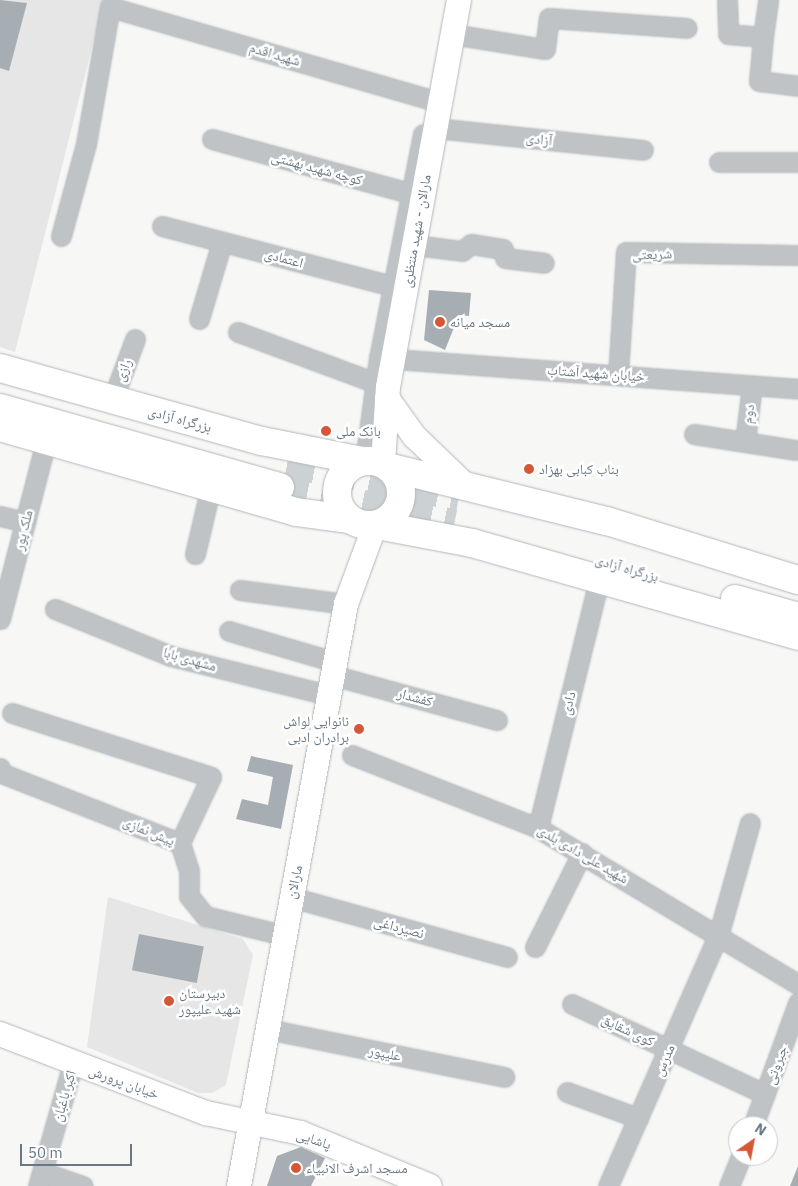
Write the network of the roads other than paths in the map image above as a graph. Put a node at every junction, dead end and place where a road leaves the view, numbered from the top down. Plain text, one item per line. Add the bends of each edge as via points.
1 (448, 0) edge
2 (458, 0) edge
3 (727, 0) edge
4 (768, 0) edge
5 (688, 28) dead end
6 (452, 34) junction
7 (763, 37) junction
8 (798, 86) edge
9 (435, 100) junction
10 (435, 128) junction
11 (212, 139) dead end
12 (642, 150) dead end
13 (719, 162) dead end
14 (798, 162) edge
15 (417, 195) junction
16 (162, 226) dead end
17 (61, 236) dead end
18 (222, 242) junction
19 (414, 245) junction
20 (798, 255) edge
21 (544, 263) dead end
22 (399, 288) junction
23 (199, 319) dead end
24 (238, 332) dead end
25 (135, 339) dead end
26 (386, 359) junction
27 (0, 368) edge
28 (618, 375) junction
29 (0, 385) edge
30 (752, 385) junction
31 (798, 388) edge
32 (383, 390) junction
33 (112, 401) junction
34 (0, 408) edge
35 (0, 427) edge
36 (694, 434) dead end
37 (46, 442) junction
38 (745, 442) junction
39 (795, 450) dead end
40 (323, 456) junction
41 (374, 463) junction
42 (430, 476) junction
43 (210, 490) junction
44 (458, 501) junction
45 (315, 514) junction
46 (0, 516) edge
47 (25, 522) junction
48 (363, 522) junction
49 (418, 533) junction
50 (195, 554) dead end
51 (599, 579) junction
52 (798, 580) edge
53 (240, 590) dead end
54 (798, 595) edge
55 (2, 600) edge
56 (346, 604) junction
57 (55, 609) dead end
58 (798, 617) edge
59 (0, 619) edge
60 (229, 631) dead end
61 (798, 636) edge
62 (332, 677) junction
63 (12, 713) dead end
64 (497, 720) dead end
65 (352, 755) dead end
66 (0, 768) edge
67 (750, 823) dead end
68 (538, 828) junction
69 (180, 843) junction
70 (582, 853) junction
71 (291, 897) junction
72 (719, 933) junction
73 (283, 935) junction
74 (535, 947) dead end
75 (507, 956) dead end
76 (798, 984) edge
77 (798, 1003) edge
78 (572, 1004) dead end
79 (266, 1030) junction
80 (0, 1034) edge
81 (669, 1049) junction
82 (73, 1063) junction
83 (504, 1076) dead end
84 (567, 1092) dead end
85 (765, 1094) junction
86 (757, 1116) edge
87 (638, 1118) junction
88 (250, 1123) junction
89 (737, 1166) edge
90 (40, 1179) edge
91 (83, 1186) edge
92 (239, 1186) edge
93 (430, 1186) edge
94 (608, 1186) edge
95 (729, 1186) edge

1 - 9 street, مارالان - شهید منتظری
2 - 6 main road, مارالان - شهید منتظری
3 - 7 street via 728,34
4 - 7 street
5 - 6 street via 549,18 545,49
6 - 9 main road, مارالان - شهید منتظری
7 - 8 street via 759,81
9 - 10 main road, مارالان - شهید منتظری
9 - 15 street, مارالان - شهید منتظری
9 - 17 street, شهید اقدم via 110,7 86,144
10 - 12 street, آزادی
10 - 15 main road, مارالان - شهید منتظری
11 - 15 street, کوچه شهید بهشتی
13 - 14 street
15 - 19 main road, مارالان - شهید منتظری
15 - 22 street, مارالان - شهید منتظری
16 - 18 street, اعتمادی
18 - 22 street, اعتمادی
18 - 23 street
19 - 21 street via 462,251 471,244 503,249 505,258
19 - 22 main road, مارالان - شهید منتظری
20 - 28 street, شریعتی via 626,252
22 - 26 main road, مارالان - شهید منتظری
24 - 32 street via 289,348 300,359
25 - 33 street, رازی
26 - 28 street, خیابان شهید آشتاب
26 - 32 main road, مارالان - شهید منتظری
27 - 33 highway, بزرگراه آزادی
28 - 30 street, خیابان شهید آشتاب
29 - 34 highway, بزرگراه آزادی via 284,476
30 - 31 street, خیابان شهید آشتاب
30 - 38 street, دوم
32 - 41 main road, مارالان - شهید منتظری
32 - 44 main road
33 - 40 highway, بزرگراه آزادی
35 - 37 highway
36 - 38 street
37 - 43 highway
37 - 47 street, ملک پور
38 - 39 street
40 - 41 highway, بزرگراه آزادی
40 - 45 highway via 331,472 331,488
41 - 42 highway, بزرگراه آزادی
41 - 48 highway via 346,469 337,485 338,503
41 - 48 highway via 399,481 401,499 392,516
42 - 44 highway, بزرگراه آزادی
42 - 49 highway via 416,487 409,505
43 - 45 highway
43 - 50 street
44 - 52 highway
44 - 54 highway, بزرگراه آزادی
44 - 58 highway, بزرگراه آزادی
45 - 48 highway
46 - 47 street
47 - 55 street, ملک پور
48 - 49 highway
48 - 56 main road, مارالان
49 - 51 highway via 472,543
51 - 61 highway
51 - 68 street, دادی
53 - 56 street
55 - 59 street, ملک پور
56 - 62 main road, مارالان
57 - 62 street, مشهدی بابا via 171,656
60 - 62 street
62 - 64 street, کفشدار
62 - 71 main road, مارالان
63 - 69 street via 211,777
65 - 68 street, شهید علی دادی بلدی
66 - 69 street, پیش نمازی via 1,773
67 - 72 street, مدرس
68 - 70 street, شهید علی دادی بلدی
69 - 73 street, پیش نمازی via 189,871 189,896 205,916
70 - 72 street, شهید علی دادی بلدی
70 - 74 street
71 - 73 main road, مارالان
71 - 75 street, نصیرداغی
72 - 76 street, شهید علی دادی بلدی
72 - 81 street, مدرس
73 - 79 main road, مارالان
77 - 85 street, جبروتی
78 - 81 street, کوی شقایق
79 - 83 street, علیپور
79 - 88 main road, مارالان
80 - 82 main road, خیابان پرورش
81 - 85 street, کوی شقایق
81 - 87 street, مدرس
82 - 88 main road, خیابان پرورش via 206,1113
82 - 90 street, اکبر باغبان
84 - 87 street
85 - 86 street, جبروتی
87 - 94 street, مدرس
88 - 92 main road, مارالان
88 - 93 main road, پاشایی via 300,1133
89 - 95 street
90 - 91 street

